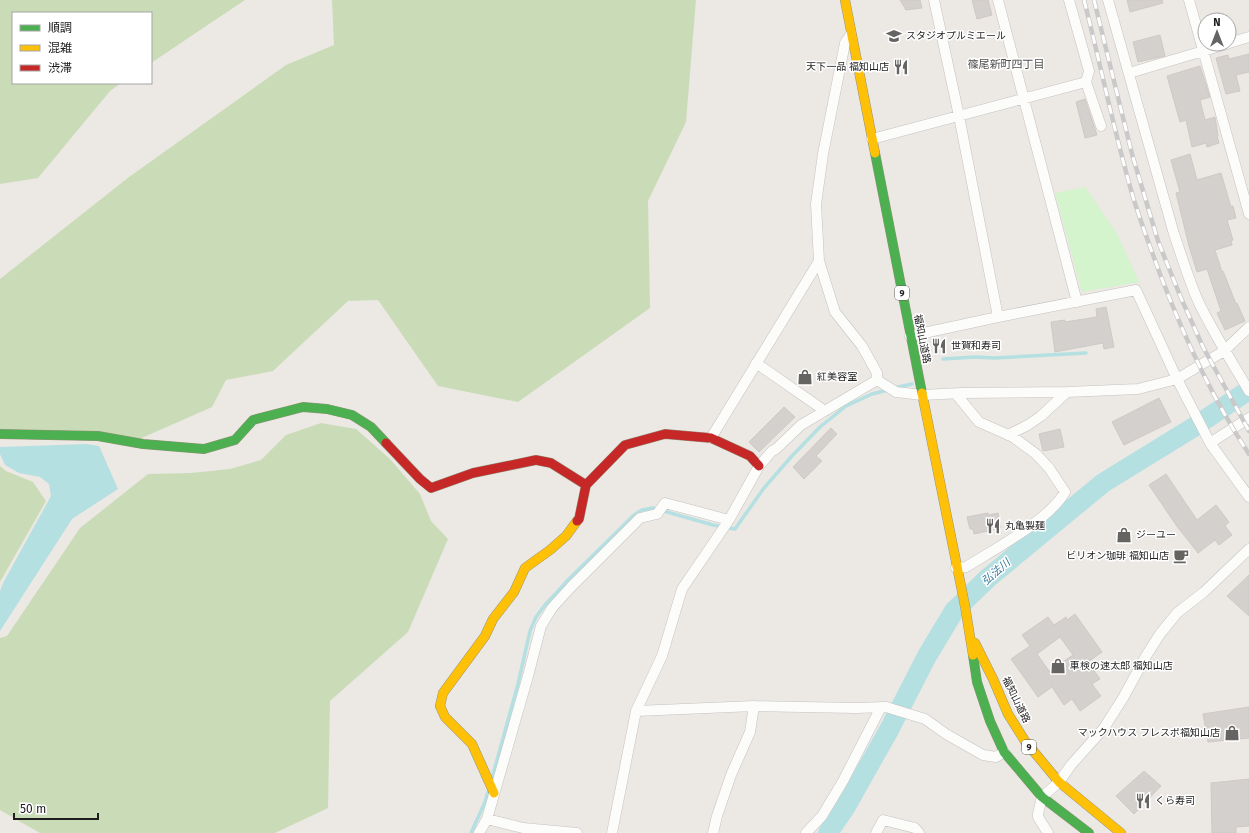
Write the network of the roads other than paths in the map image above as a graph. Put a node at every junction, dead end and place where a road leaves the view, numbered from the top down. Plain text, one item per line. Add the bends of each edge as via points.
1 (845, 0) edge
2 (934, 0) edge
3 (998, 0) edge
4 (1069, 0) edge
5 (1108, 0) edge
6 (1189, 0) edge
7 (1197, 30) edge
8 (852, 33) junction
9 (1249, 37) edge
10 (1237, 41) edge
11 (1203, 52) joint
12 (1129, 73) junction
13 (1086, 82) junction
14 (1025, 98) junction
15 (958, 116) junction
16 (1101, 126) dead end
17 (872, 139) junction
18 (1249, 214) edge
19 (819, 260) junction
20 (1077, 302) junction
21 (998, 317) junction
22 (1249, 328) edge
23 (910, 336) junction
24 (1224, 351) junction
25 (756, 363) junction
26 (1177, 379) junction
27 (877, 380) junction
28 (1249, 391) edge
29 (1066, 392) junction
30 (956, 394) junction
31 (922, 395) junction
32 (825, 411) junction
33 (1249, 418) edge
34 (0, 434) edge
35 (1008, 435) junction
36 (711, 438) junction
37 (1210, 444) junction
38 (759, 466) junction
39 (586, 486) junction
40 (1249, 497) edge
41 (729, 520) junction
42 (1249, 549) edge
43 (956, 568) junction
44 (970, 636) junction
45 (754, 706) junction
46 (881, 707) junction
47 (636, 711) junction
48 (1004, 752) junction
49 (1059, 782) junction
50 (494, 793) junction
51 (1042, 797) junction
52 (487, 819) junction
53 (479, 833) edge
54 (577, 833) edge
55 (612, 833) edge
56 (713, 833) edge
57 (806, 833) edge
58 (876, 833) edge
59 (919, 833) edge
60 (1048, 833) edge
61 (1053, 833) edge
62 (1089, 833) edge
63 (1121, 833) edge

1 - 8 main road, 福知山道路 / 9
2 - 15 street
3 - 14 street
4 - 13 street via 1089,71
5 - 12 street
6 - 7 street
8 - 17 main road, 福知山道路 / 9
8 - 19 street via 845,43 823,154 816,204
9 - 10 street
11 - 12 street
11 - 18 street
12 - 24 street via 1174,234 1199,302
13 - 14 street
13 - 16 street
14 - 15 street
14 - 20 street
15 - 17 street
15 - 21 street
17 - 23 main road, 福知山道路 / 9
19 - 25 street
19 - 27 street via 835,312 862,346 877,374
20 - 21 street
20 - 26 street via 1136,290
21 - 23 street
22 - 24 street
23 - 31 main road, 福知山道路 / 9
24 - 26 street
24 - 28 street
25 - 32 street
25 - 36 street
26 - 29 street via 1138,389
26 - 37 street
27 - 31 street via 896,392
27 - 32 street
29 - 30 street
29 - 35 street via 1028,426
30 - 31 street
30 - 35 street via 979,422
31 - 43 main road, 福知山道路 / 9
32 - 38 street via 801,425
33 - 37 street
34 - 39 main road via 98,436 143,444 204,449 235,440 253,420 303,407 327,409 352,415 371,427 431,488 473,473 536,460 552,463
35 - 43 street via 1036,454 1065,492 1060,500 1019,533 966,567
36 - 38 main road via 750,456
36 - 39 main road via 665,434 625,445
37 - 40 street
38 - 41 street
39 - 50 main road via 580,520 550,550 525,568 514,592 443,693 440,706 445,717 472,744
41 - 47 street via 682,590 662,656
41 - 50 street via 665,503 658,514 640,518 552,608 541,626
42 - 49 street via 1204,592 1177,613 1146,656 1104,728
43 - 44 main road, 福知山道路 / 9
44 - 48 main road, 福知山道路 / 9 via 976,682
44 - 49 main road, 福知山道路 / 9 via 983,657 1008,714 1025,741
45 - 46 street
45 - 47 street
45 - 56 street via 750,732 731,775
46 - 48 street via 886,706 925,719 983,755 996,757
46 - 57 street via 840,786 822,816
47 - 55 street
48 - 51 main road, 福知山道路 / 9
49 - 51 street
49 - 63 main road, 福知山道路 / 9
50 - 52 street
51 - 60 street via 1038,817
51 - 61 street via 1043,817
51 - 62 main road, 福知山道路 / 9
52 - 53 street
52 - 54 street via 523,828
58 - 59 street via 883,820 915,828

